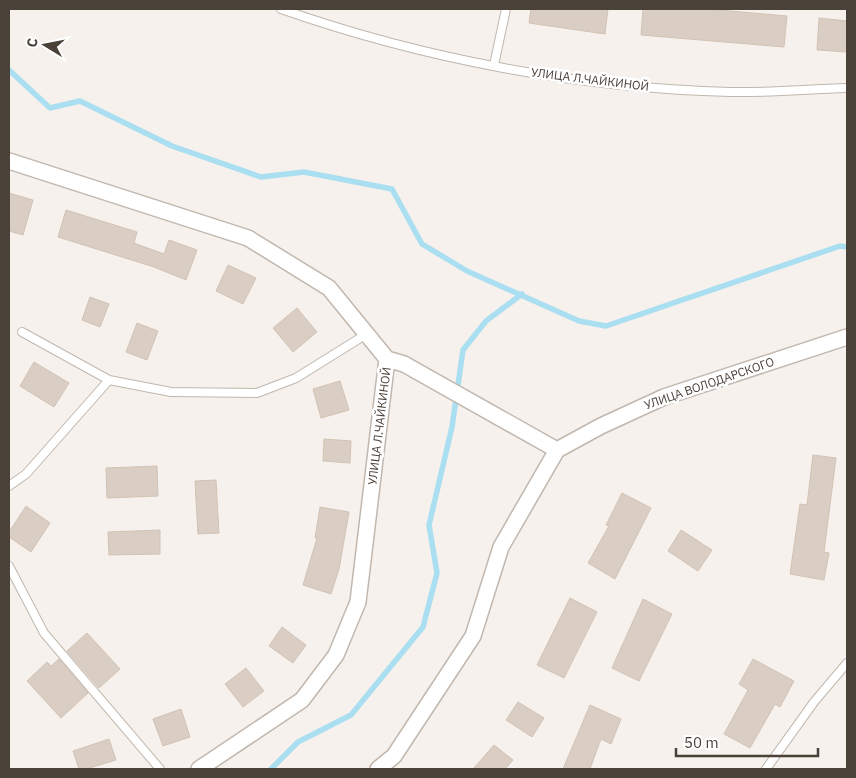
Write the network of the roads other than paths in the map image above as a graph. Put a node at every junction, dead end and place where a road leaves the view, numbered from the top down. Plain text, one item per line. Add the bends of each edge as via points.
1 (281, 9) edge
2 (506, 9) edge
3 (494, 65) junction
4 (847, 88) edge
5 (9, 162) edge
6 (22, 332) dead end
7 (365, 335) junction
8 (847, 337) edge
9 (387, 359) junction
10 (109, 380) junction
11 (557, 450) junction
12 (9, 486) edge
13 (9, 566) edge
14 (847, 663) edge
15 (160, 769) edge
16 (199, 769) edge
17 (378, 769) edge
18 (766, 769) edge

1 - 3 lane, УЛИЦА Л.ЧАЙКИНОЙ via 395,45
2 - 3 lane
3 - 4 lane, УЛИЦА Л.ЧАЙКИНОЙ via 616,85 731,92
5 - 7 street, УЛИЦА Л.ЧАЙКИНОЙ via 248,238 329,288
6 - 10 lane
7 - 9 street, УЛИЦА Л.ЧАЙКИНОЙ
7 - 10 lane via 296,378 257,393 171,392
8 - 11 street, УЛИЦА ВОЛОДАРСКОГО via 664,397
9 - 11 street via 404,364
9 - 16 street, УЛИЦА Л.ЧАЙКИНОЙ via 358,602 336,655 302,700
10 - 12 lane via 26,474
11 - 17 street via 501,547 473,636 394,756
13 - 15 lane via 44,633
14 - 18 lane via 814,702

